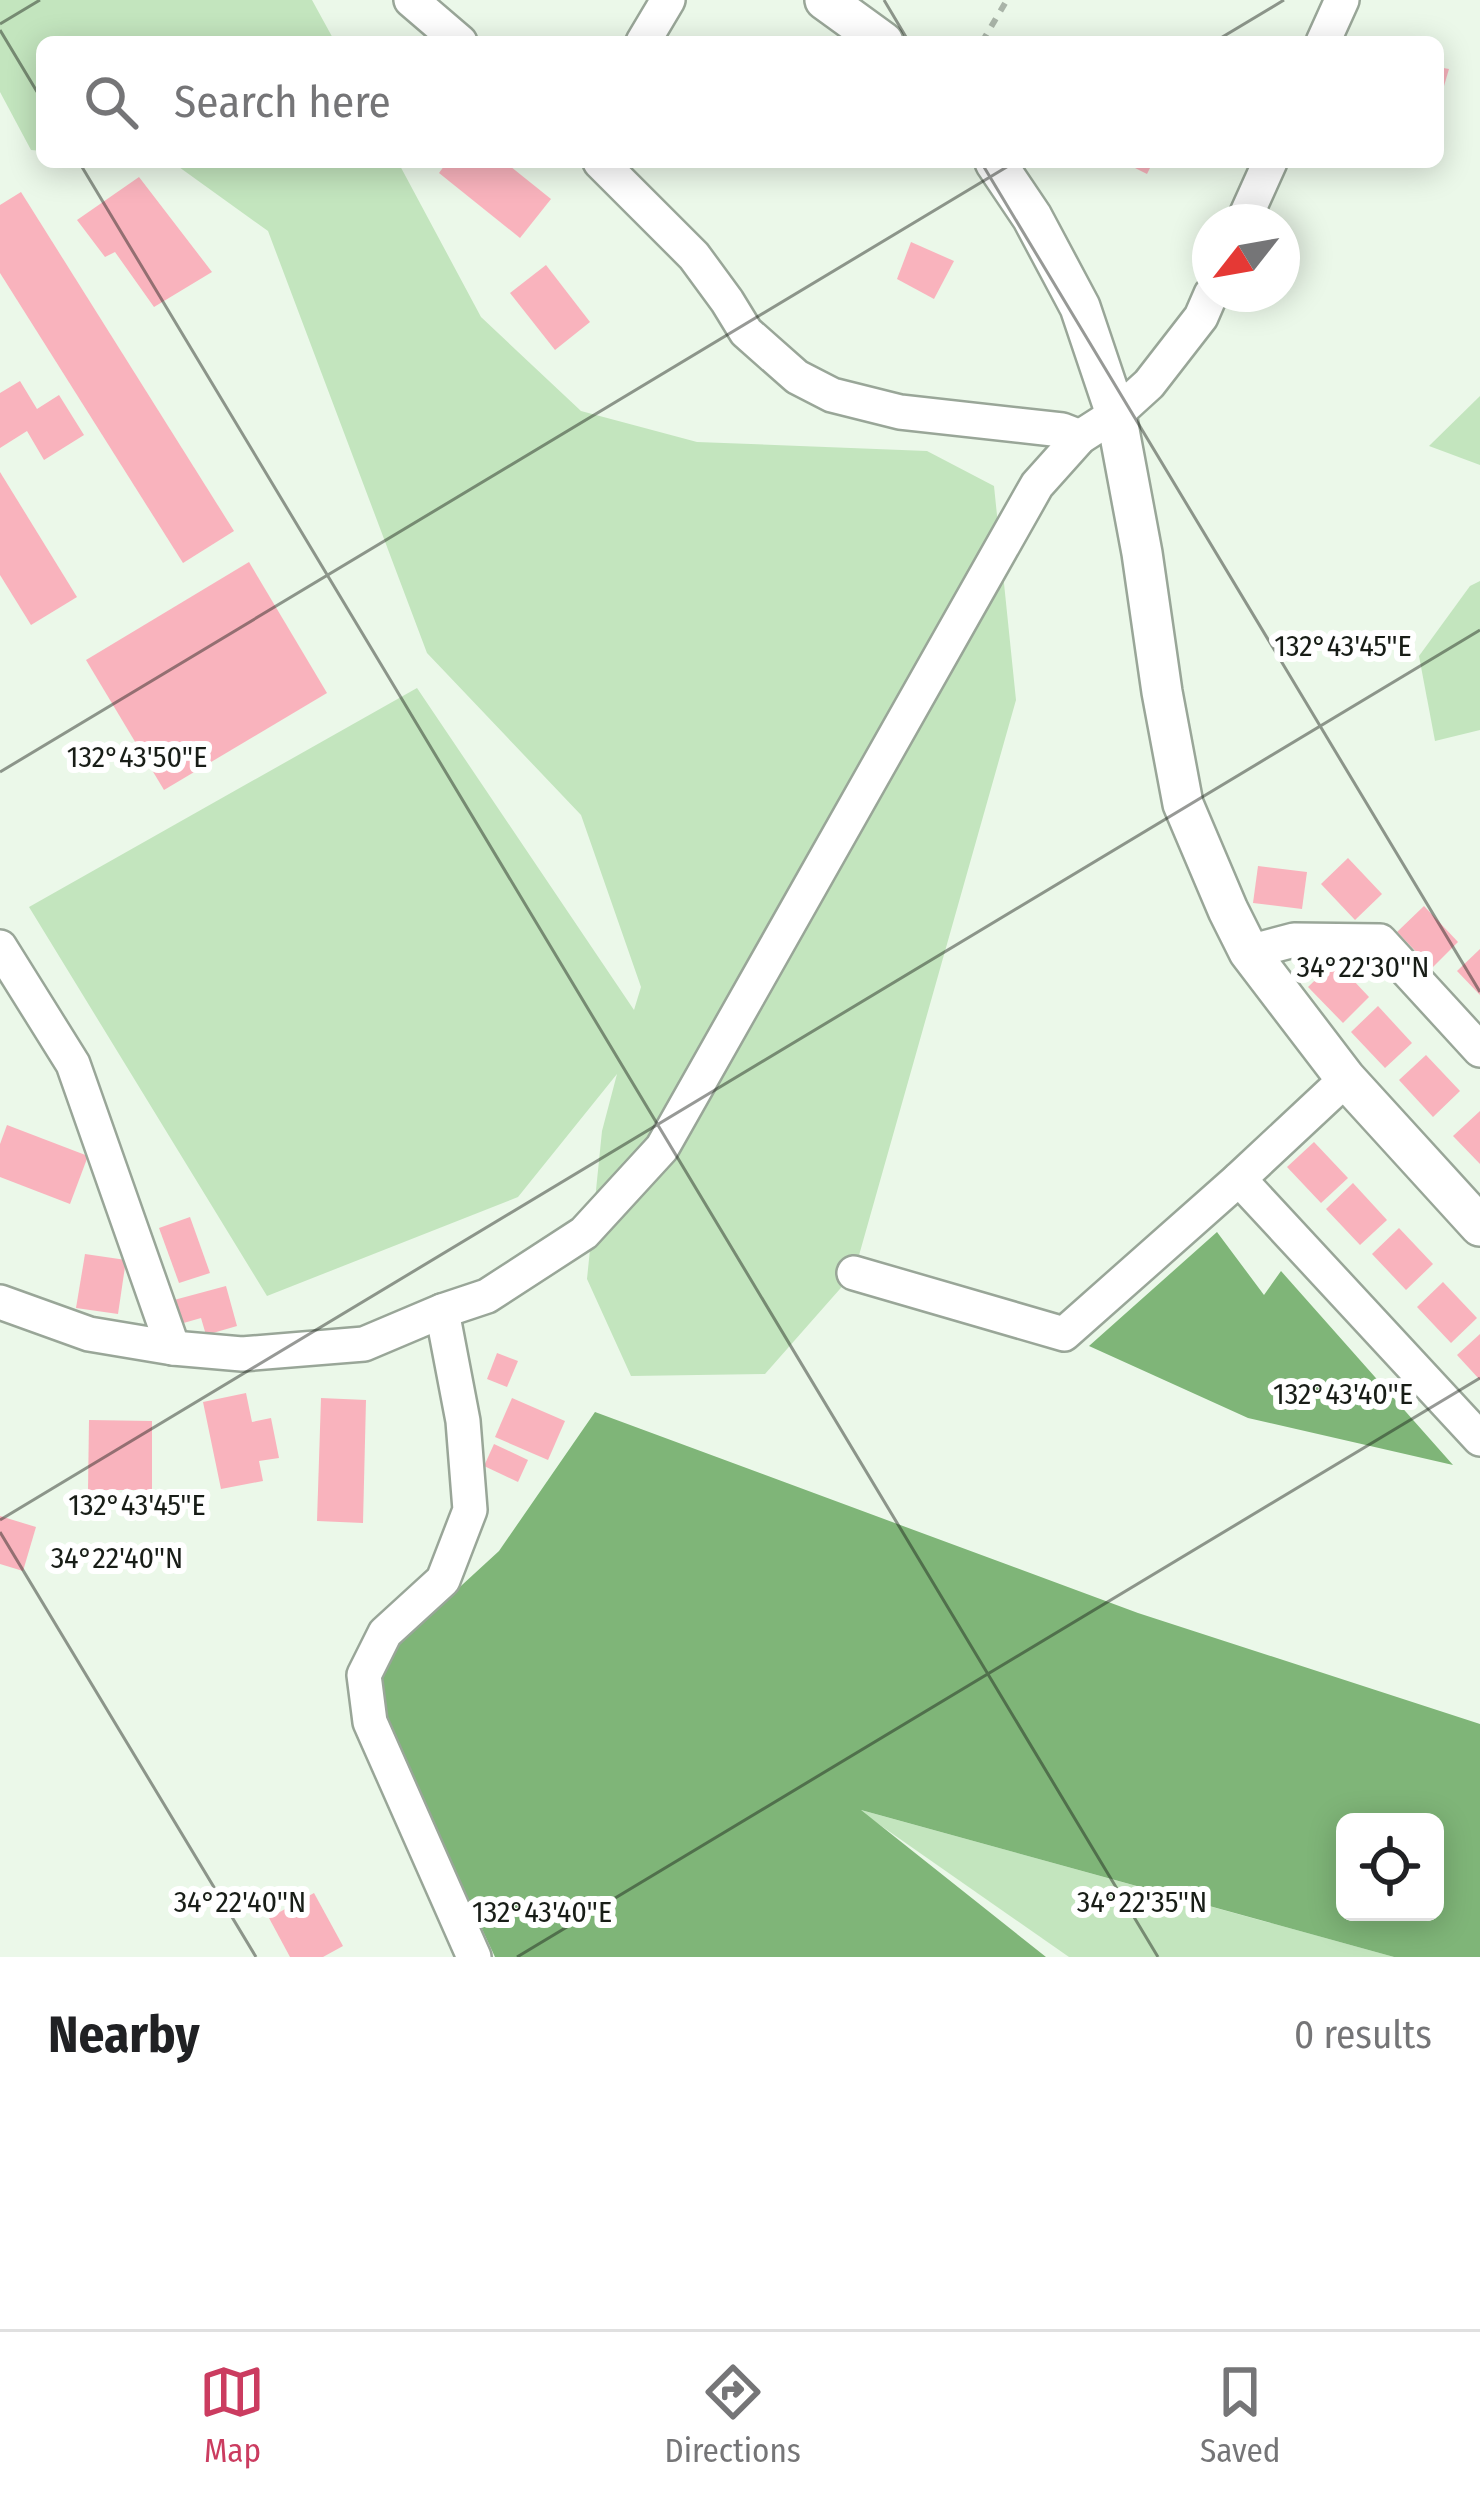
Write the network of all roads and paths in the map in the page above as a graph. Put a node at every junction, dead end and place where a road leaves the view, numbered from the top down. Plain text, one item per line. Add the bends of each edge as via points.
1 (411, 0) edge
2 (668, 0) edge
3 (825, 0) edge
4 (1007, 0) edge
5 (1342, 0) edge
6 (453, 36) edge
7 (647, 36) edge
8 (875, 36) edge
9 (986, 36) edge
10 (1326, 36) edge
11 (606, 168) edge
12 (999, 168) edge
13 (1267, 168) edge
14 (1251, 204) edge
15 (1203, 312) edge
16 (1116, 414) junction
17 (1080, 436) junction
18 (0, 947) edge
19 (1250, 952) junction
20 (1480, 1050) edge
21 (1346, 1079) junction
22 (1239, 1179) junction
23 (1480, 1226) edge
24 (854, 1273) dead end
25 (0, 1302) edge
26 (442, 1311) junction
27 (173, 1348) junction
28 (1480, 1439) edge
29 (474, 1957) edge

1 - 6 street
2 - 7 street
3 - 8 street
4 - 9 path
5 - 10 street
11 - 17 street via 694,256 746,332 797,377 900,412
12 - 16 street via 1080,307
13 - 14 street
15 - 16 street
16 - 17 street
16 - 19 street via 1184,803
17 - 26 street via 1037,485 662,1148 584,1233 487,1296
18 - 27 street via 73,1064
19 - 20 street via 1294,940 1380,941
19 - 21 street
21 - 22 street
21 - 23 street
22 - 24 street via 1064,1334
22 - 28 street
25 - 27 street via 89,1334
26 - 27 street via 364,1344 242,1354
26 - 29 street via 470,1510 443,1580 385,1633 364,1675 370,1722

